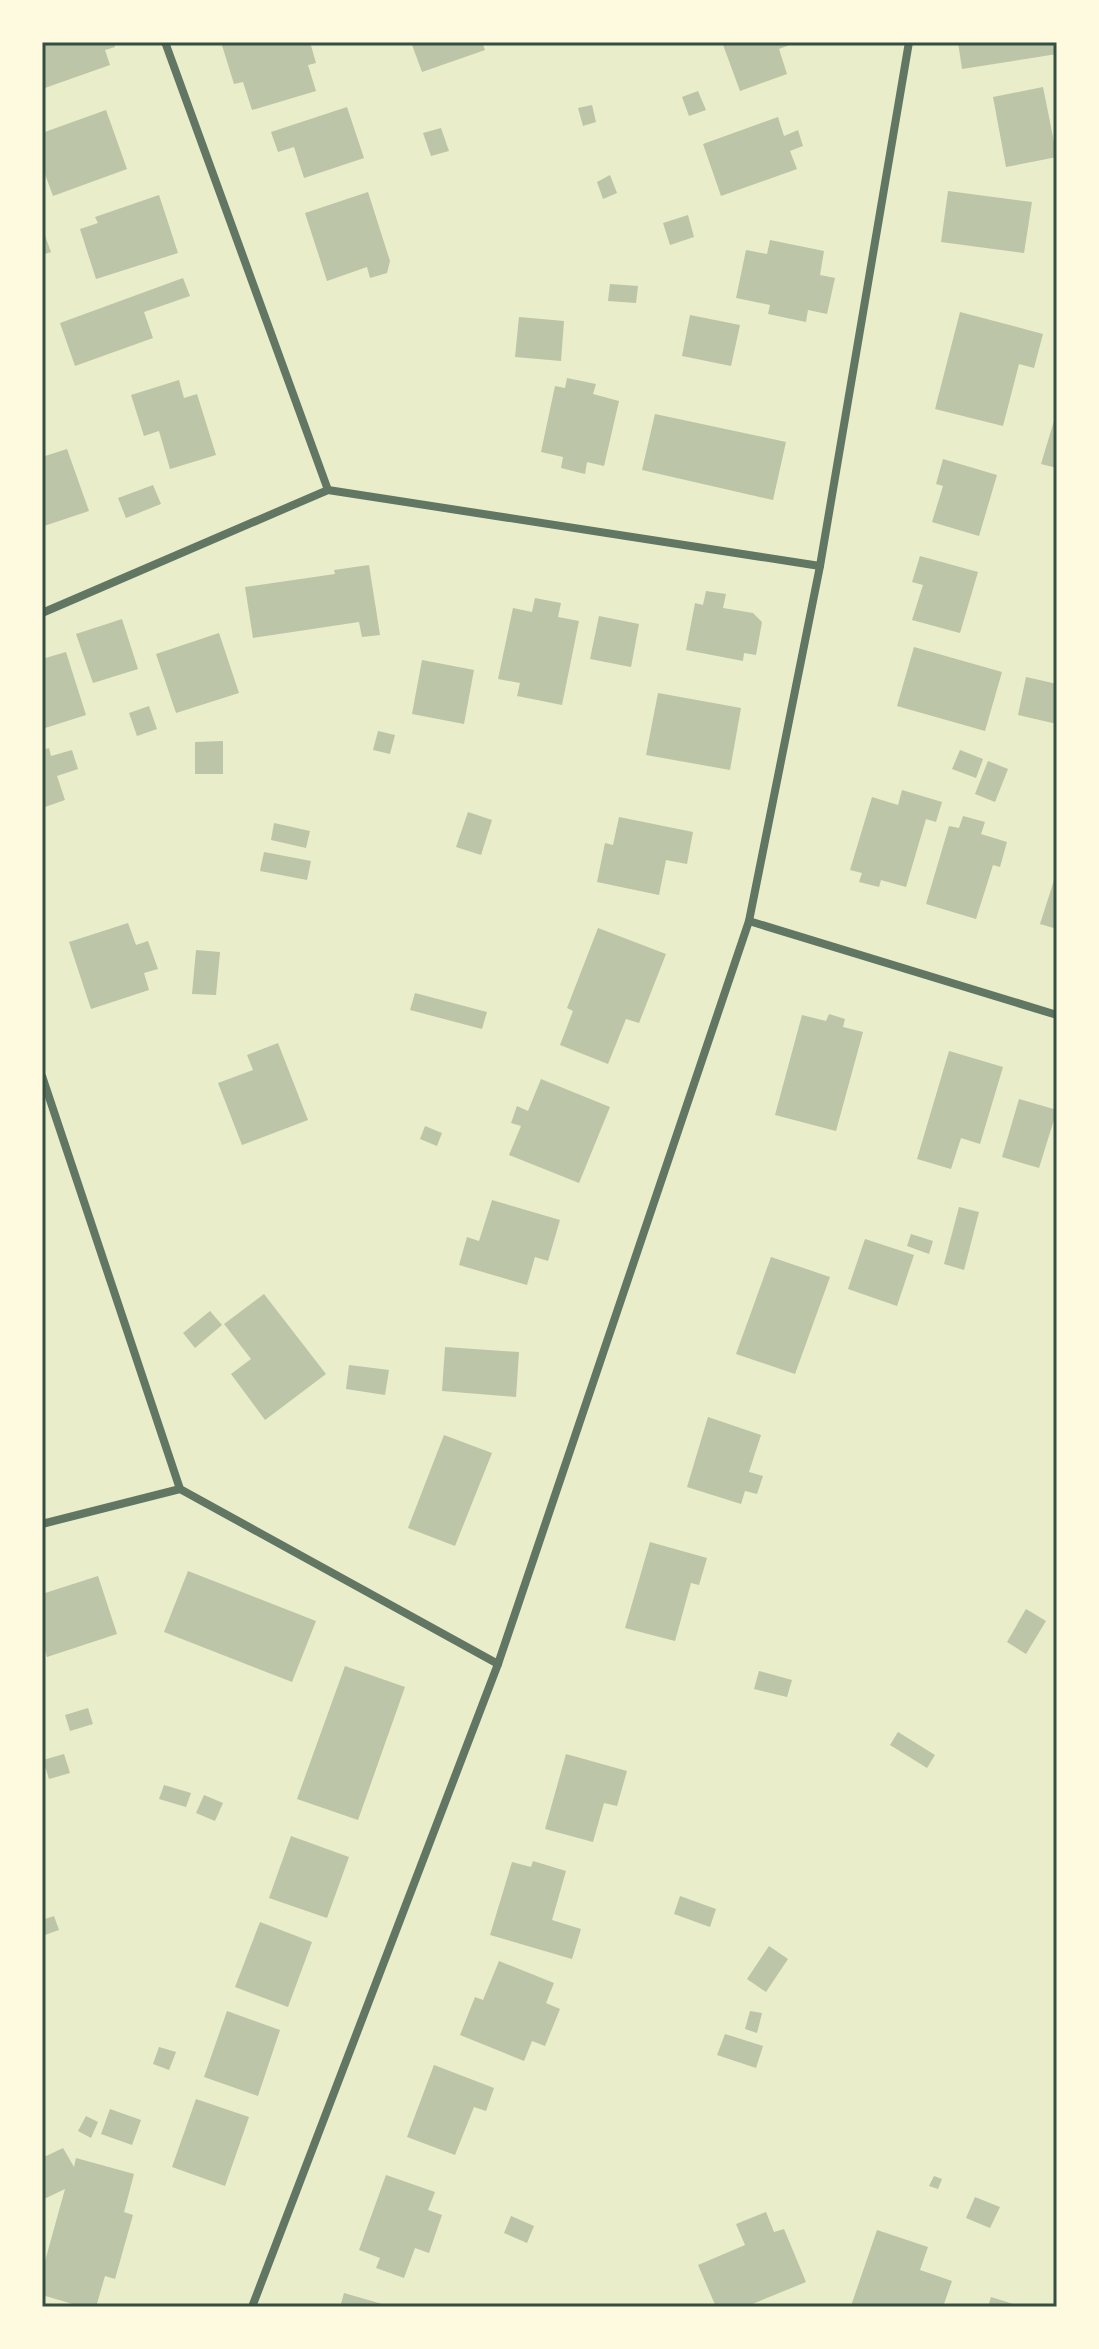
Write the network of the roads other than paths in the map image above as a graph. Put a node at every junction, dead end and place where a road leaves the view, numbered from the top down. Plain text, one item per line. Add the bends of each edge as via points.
1 (165, 42) edge
2 (909, 42) edge
3 (328, 490) junction
4 (820, 566) junction
5 (42, 613) edge
6 (749, 921) junction
7 (1057, 1015) edge
8 (42, 1076) edge
9 (180, 1489) junction
10 (42, 1524) edge
11 (498, 1664) junction
12 (252, 2307) edge

1 - 3 street
2 - 4 street
3 - 4 street
3 - 5 street
4 - 6 street
6 - 7 street
6 - 11 street
8 - 9 street
9 - 10 street
9 - 11 street
11 - 12 street

